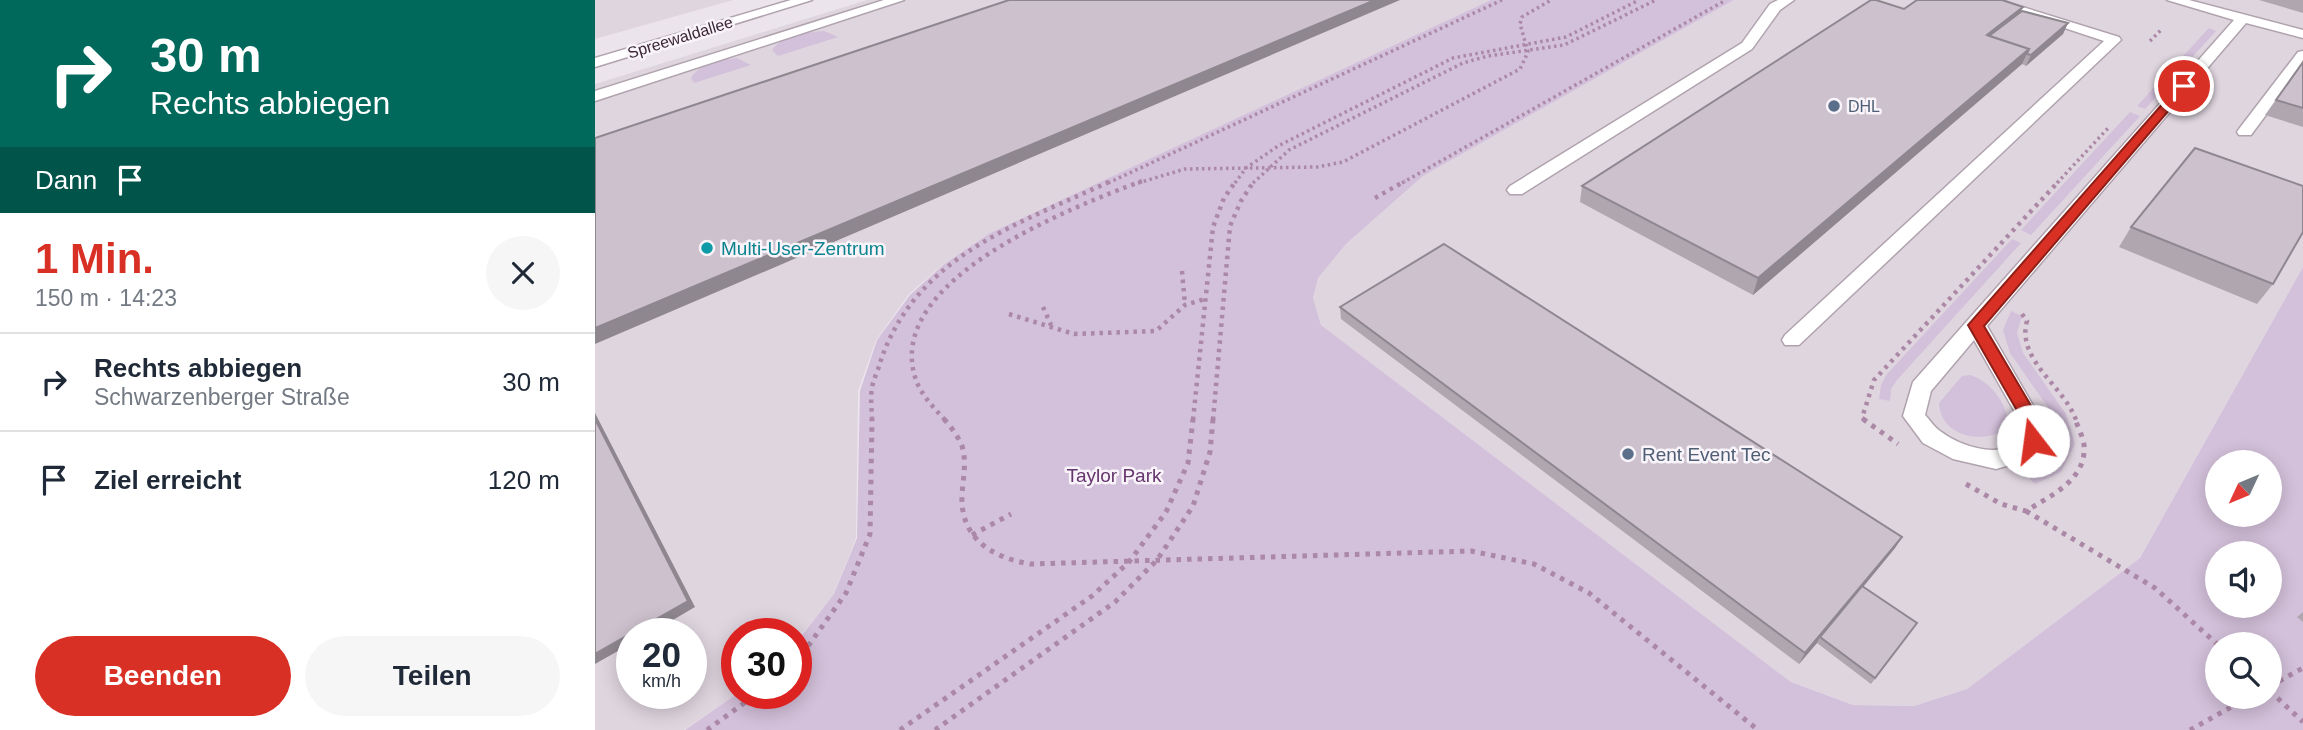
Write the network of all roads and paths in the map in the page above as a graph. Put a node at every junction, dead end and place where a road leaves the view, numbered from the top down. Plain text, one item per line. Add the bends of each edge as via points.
1 (805, 0) edge
2 (897, 0) edge
3 (1502, 0) edge
4 (1551, 0) edge
5 (1639, 0) edge
6 (1656, 0) edge
7 (1726, 0) edge
8 (1787, 0) edge
9 (1987, 0) edge
10 (2174, 0) edge
11 (2243, 18) junction
12 (2162, 29) dead end
13 (2303, 34) edge
14 (2150, 41) dead end
15 (1526, 45) junction
16 (1528, 51) junction
17 (2303, 55) edge
18 (595, 63) edge
19 (595, 96) edge
20 (2245, 132) dead end
21 (1246, 168) junction
22 (1265, 168) junction
23 (1516, 190) dead end
24 (1375, 198) dead end
25 (1182, 271) dead end
26 (1205, 299) junction
27 (1185, 305) junction
28 (1043, 307) dead end
29 (1009, 314) dead end
30 (1976, 325) junction
31 (1051, 326) junction
32 (1792, 340) dead end
33 (2026, 511) dead end
34 (1011, 514) dead end
35 (972, 536) junction
36 (1157, 561) junction
37 (1129, 562) junction
38 (2205, 633) edge
39 (812, 643) edge
40 (2303, 668) edge
41 (2282, 681) edge
42 (2282, 701) edge
43 (736, 709) edge
44 (2228, 709) edge
45 (2303, 722) edge
46 (707, 730) edge
47 (900, 730) edge
48 (935, 730) edge
49 (1758, 730) edge
50 (2190, 730) edge

1 - 18 street, Spreewaldallee
2 - 19 street
3 - 39 path via 995,235 930,281 903,311 888,338 872,388 870,534 846,593
4 - 15 path via 1522,17
5 - 15 path via 1574,34
6 - 16 path via 1564,46
7 - 24 path
8 - 23 street via 1775,7 1747,46
9 - 32 street via 2114,40
10 - 11 street
11 - 13 street
11 - 30 street
12 - 14 path
15 - 16 path
15 - 21 path via 1453,58 1278,145
16 - 22 path via 1463,63 1289,150
16 - 22 path via 1520,69 1510,76 1355,158 1317,167
17 - 20 street
21 - 22 path
21 - 26 path via 1224,198 1213,227
21 - 35 path via 1185,169 1142,180 1004,244 971,264 928,308 915,337 912,366 923,396 961,443 962,513
22 - 36 path via 1240,197 1230,226 1210,452 1193,506
25 - 27 path
26 - 27 path
26 - 37 path via 1188,463 1166,512
27 - 31 path via 1156,331 1074,334
28 - 31 path
29 - 31 path
30 - 30 street via 1921,388 1914,416 1931,437 1961,453 1996,460 2022,453 2033,441 2031,421
33 - 38 path via 2155,588
34 - 35 path
35 - 37 path via 995,555 1021,563
36 - 37 path
36 - 48 path via 1115,602
36 - 49 path via 1471,551 1534,564 1589,593
37 - 47 path via 1092,596
40 - 41 path
42 - 45 path
43 - 46 path
44 - 50 path

